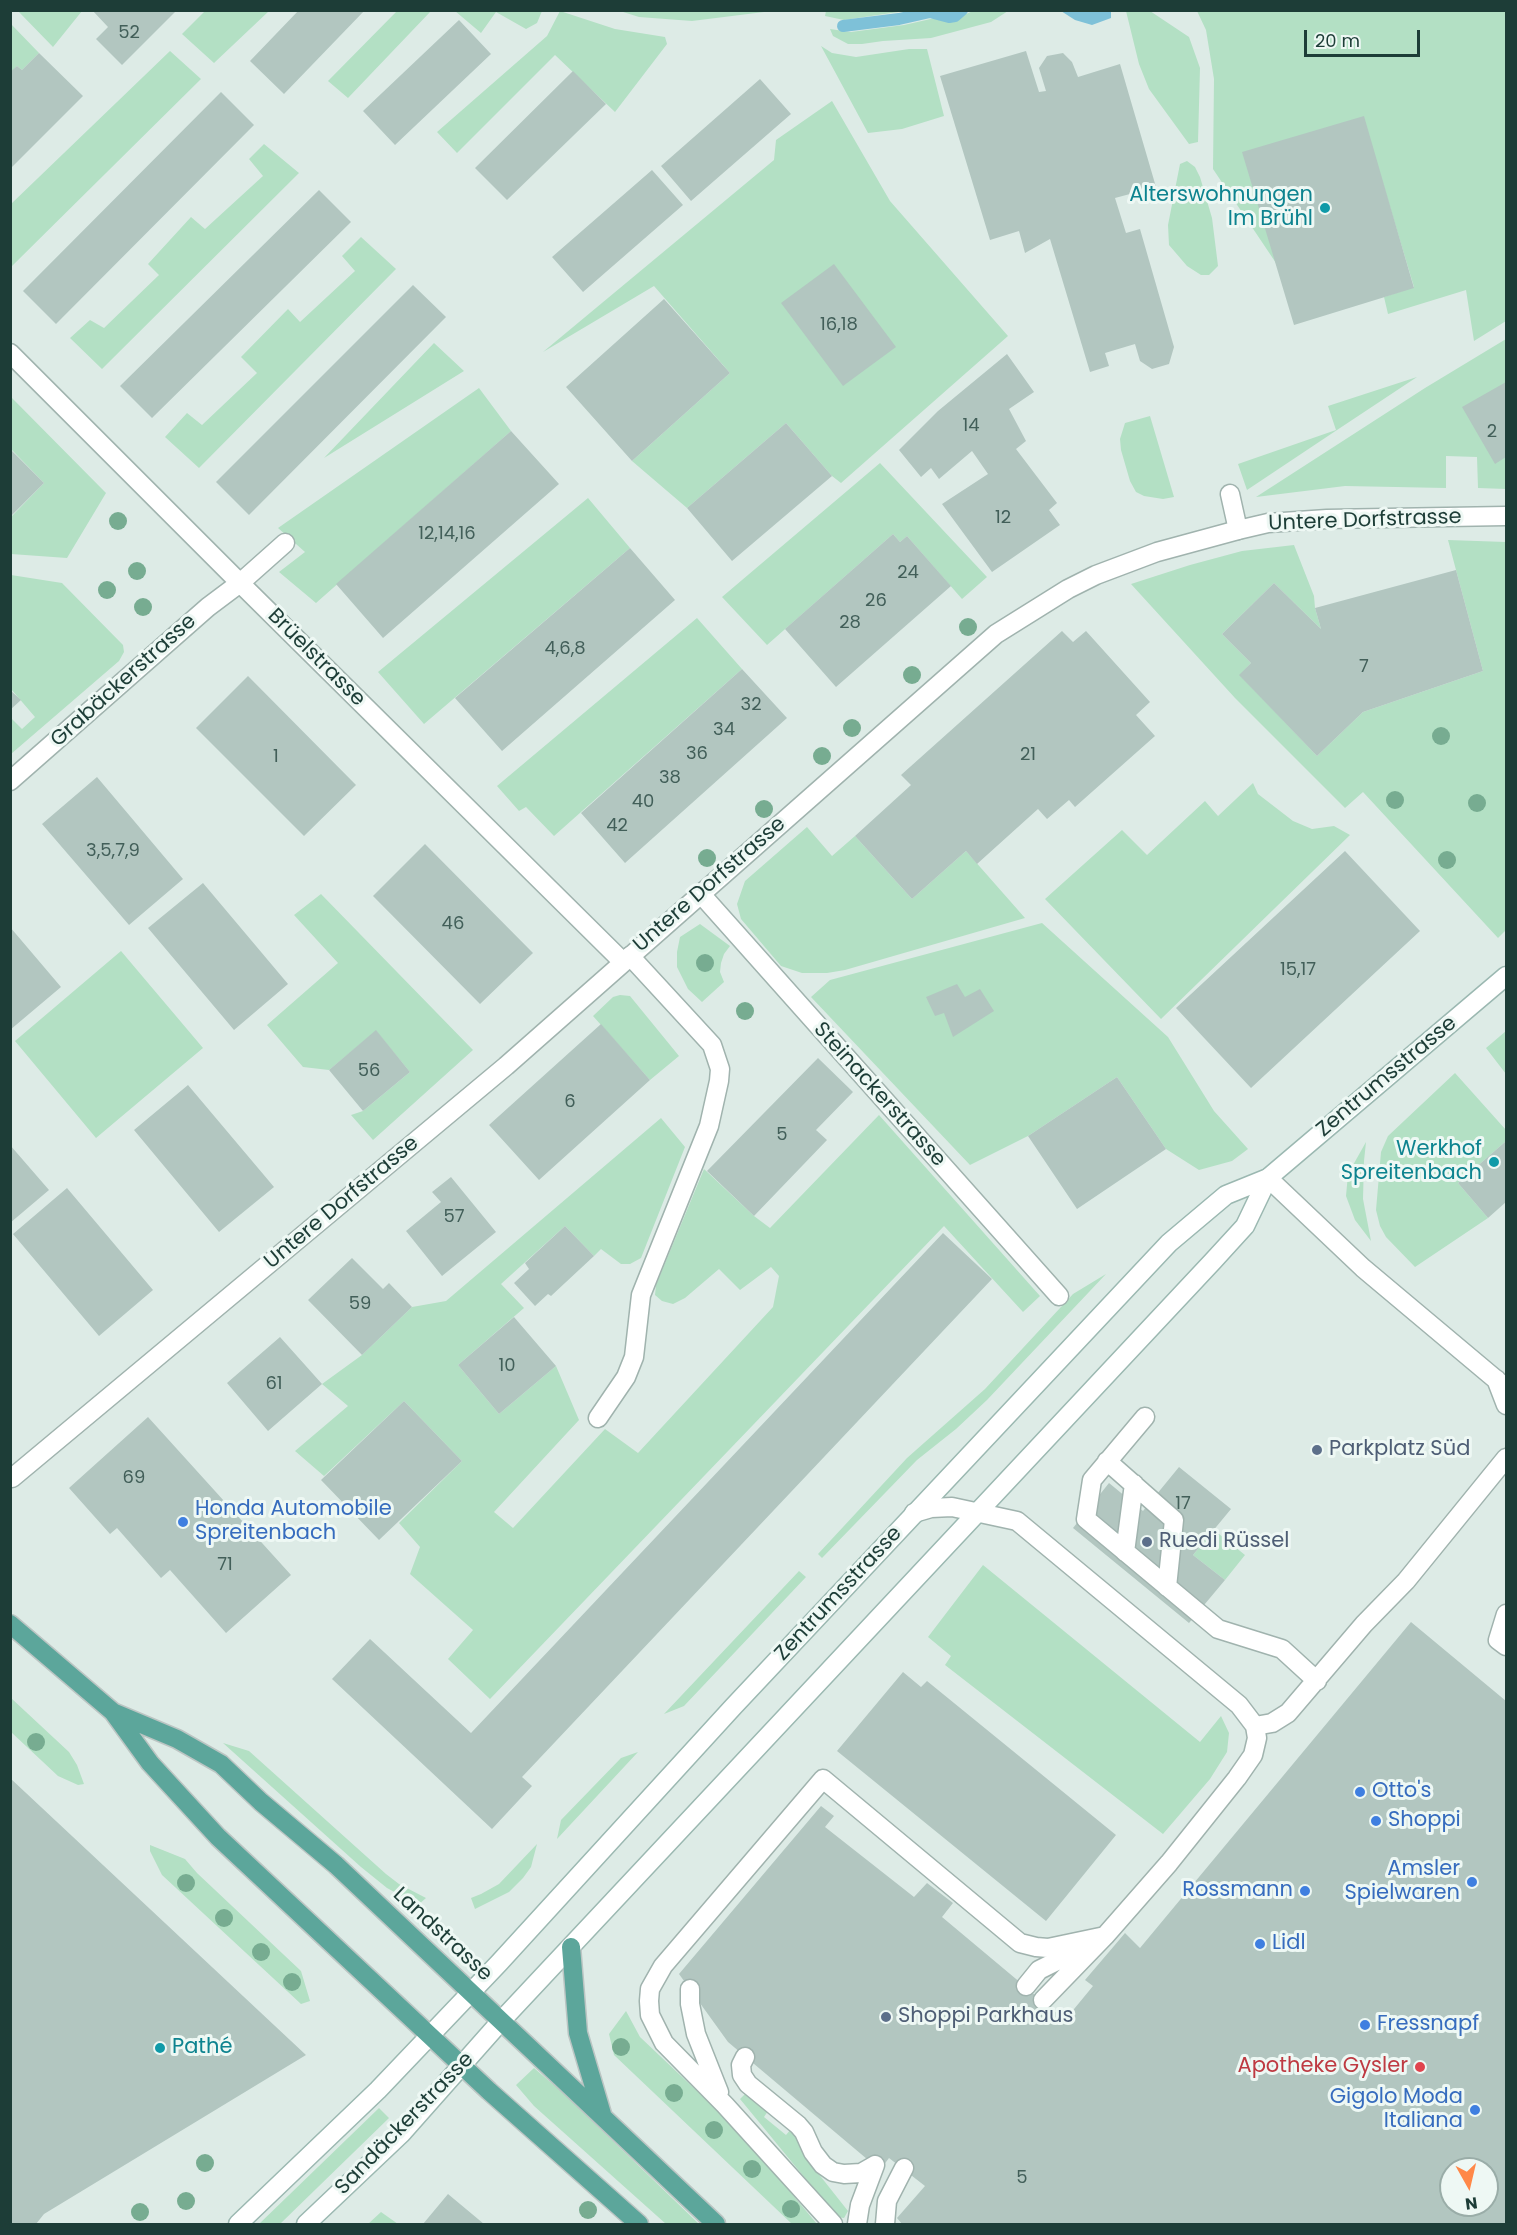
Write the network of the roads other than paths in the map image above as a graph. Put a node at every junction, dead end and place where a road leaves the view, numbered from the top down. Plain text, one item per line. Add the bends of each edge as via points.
1 (10, 353) edge
2 (1230, 495) dead end
3 (1506, 516) edge
4 (1238, 530) junction
5 (285, 543) dead end
6 (240, 583) junction
7 (10, 781) edge
8 (700, 893) junction
9 (627, 959) junction
10 (1506, 976) edge
11 (1268, 1178) junction
12 (1059, 1296) dead end
13 (1501, 1383) edge
14 (1506, 1405) edge
15 (1145, 1417) dead end
16 (598, 1418) dead end
17 (1506, 1458) edge
18 (1107, 1461) junction
19 (12, 1478) dead end
20 (1134, 1484) junction
21 (978, 1512) junction
22 (914, 1513) junction
23 (1125, 1552) junction
24 (1167, 1587) junction
25 (1506, 1614) edge
26 (10, 1624) edge
27 (1506, 1646) edge
28 (1317, 1681) junction
29 (113, 1712) junction
30 (1256, 1726) junction
31 (1105, 1936) junction
32 (571, 1947) junction
33 (1026, 1986) dead end
34 (690, 1989) dead end
35 (471, 1992) junction
36 (1043, 2000) dead end
37 (501, 2021) junction
38 (430, 2034) junction
39 (745, 2056) dead end
40 (462, 2065) junction
41 (725, 2105) junction
42 (603, 2116) junction
43 (904, 2168) dead end
44 (238, 2224) edge
45 (306, 2224) edge
46 (639, 2224) edge
47 (716, 2224) edge
48 (833, 2224) edge
49 (857, 2224) edge
50 (885, 2224) edge

1 - 6 street, Brüelstrasse
2 - 4 street
3 - 4 street, Untere Dorfstrasse via 1327,519 1268,523
4 - 8 street, Untere Dorfstrasse via 1096,574 996,634
5 - 6 street, Grabäckerstrasse
6 - 7 street, Grabäckerstrasse
6 - 9 street, Brüelstrasse
8 - 9 street, Untere Dorfstrasse
8 - 12 street, Steinackerstrasse
9 - 16 street via 712,1045 720,1069 709,1126 640,1295 634,1357 626,1377
9 - 19 street, Untere Dorfstrasse via 506,1066
10 - 11 street, Zentrumsstrasse
11 - 13 street via 1363,1268
11 - 21 street, Zentrumsstrasse via 1245,1226
11 - 22 street, Zentrumsstrasse via 1226,1196 1169,1243
13 - 14 street
15 - 18 street
17 - 28 street via 1406,1581
18 - 20 street
18 - 23 street via 1092,1480 1086,1519
20 - 23 street
20 - 24 street via 1174,1520
21 - 22 street via 942,1507
21 - 30 street via 1017,1521 1239,1705
21 - 32 street, Zentrumsstrasse
22 - 35 street, Zentrumsstrasse
23 - 24 street
24 - 28 street via 1218,1629 1282,1649
25 - 27 street via 1498,1640
26 - 29 main road, Landstrasse
28 - 30 street via 1280,1720
29 - 35 main road, Landstrasse via 177,1739 221,1764
29 - 38 main road, Landstrasse via 150,1763 218,1837
30 - 31 street via 1253,1755 1237,1779
31 - 33 street via 1039,1970
31 - 36 street
31 - 41 street via 1048,1948 1020,1943 823,1779 663,1966 650,1989 650,2015 664,2043
32 - 37 street, Zentrumsstrasse
32 - 42 main road via 578,2032
34 - 41 street via 696,2034
35 - 37 main road, Landstrasse
35 - 38 street, Zentrumsstrasse
37 - 40 street, Sandäckerstrasse
37 - 42 main road, Landstrasse
38 - 40 main road, Landstrasse
38 - 44 street, Sandäckerstrasse via 378,2090
39 - 49 street via 742,2075 748,2084 798,2125 823,2165 844,2174 861,2173 875,2164
40 - 45 street, Sandäckerstrasse via 400,2134
40 - 46 main road, Landstrasse
41 - 48 street
42 - 47 main road, Landstrasse
43 - 50 street via 887,2200

